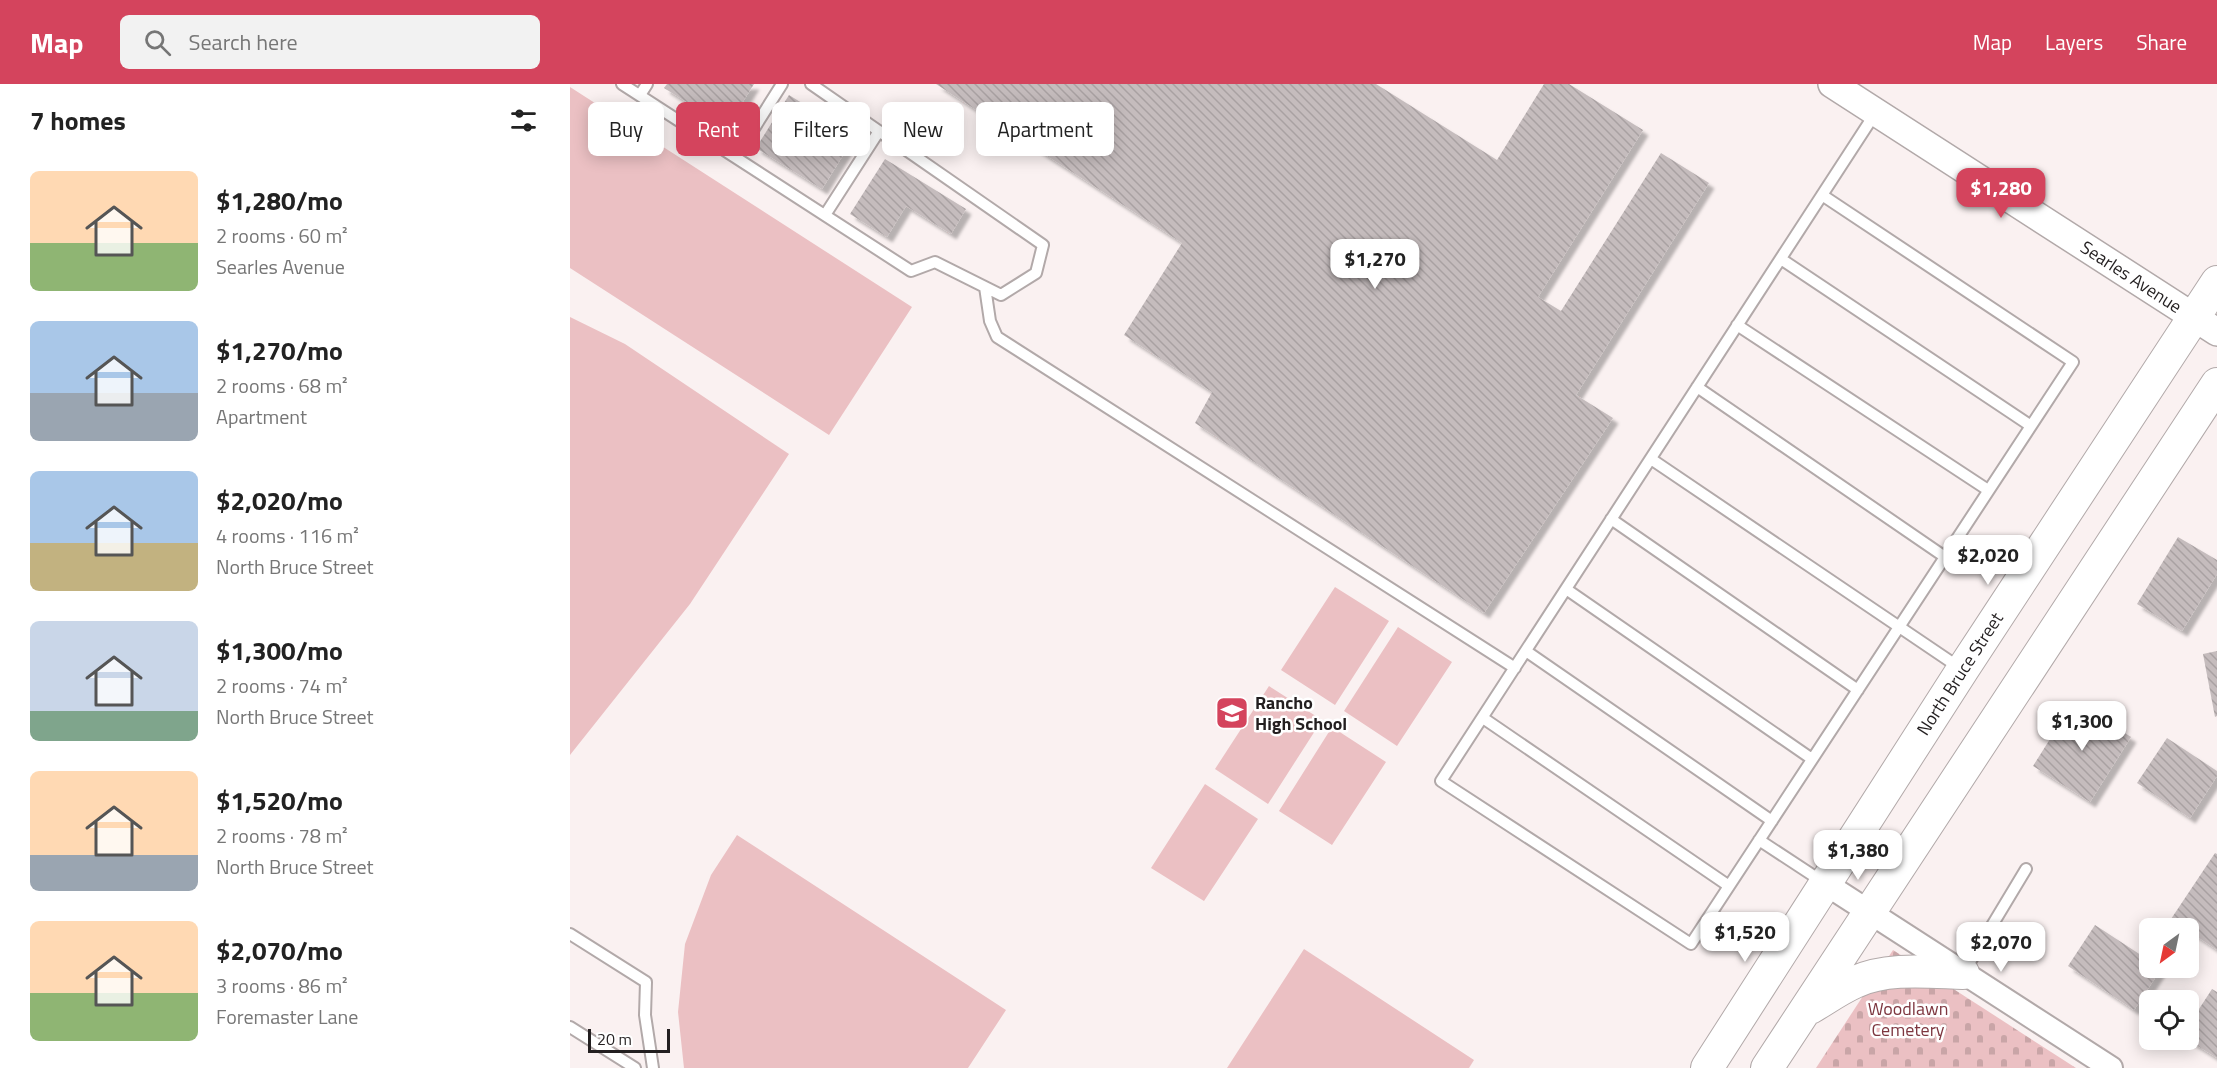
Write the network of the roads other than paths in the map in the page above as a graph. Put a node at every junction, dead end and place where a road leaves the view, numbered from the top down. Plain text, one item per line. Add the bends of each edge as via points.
1 (622, 84) edge
2 (647, 84) edge
3 (782, 84) edge
4 (811, 84) edge
5 (1832, 84) edge
6 (640, 95) junction
7 (1876, 112) junction
8 (879, 131) junction
9 (736, 157) junction
10 (1822, 195) junction
11 (825, 215) junction
12 (1780, 259) junction
13 (2217, 282) edge
14 (985, 287) junction
15 (1737, 325) junction
16 (2205, 325) edge
17 (2217, 384) edge
18 (1697, 387) junction
19 (2031, 426) junction
20 (1651, 459) junction
21 (1989, 490) junction
22 (1611, 519) junction
23 (1945, 557) junction
24 (1566, 589) junction
25 (1899, 627) junction
26 (1526, 651) junction
27 (1515, 668) junction
28 (1963, 669) junction
29 (1858, 690) junction
30 (1483, 718) junction
31 (1812, 759) junction
32 (1772, 821) junction
33 (1759, 840) junction
34 (2026, 869) dead end
35 (1826, 884) junction
36 (1729, 886) junction
37 (1869, 912) junction
38 (570, 934) edge
39 (1963, 973) junction
40 (1804, 1012) junction
41 (570, 1027) edge
42 (635, 1068) edge
43 (653, 1068) edge
44 (1707, 1068) edge
45 (1767, 1068) edge
46 (2112, 1068) edge

1 - 6 lane
2 - 6 lane
3 - 9 lane
4 - 8 lane
5 - 7 street, Searles Avenue
6 - 9 lane
7 - 10 lane
7 - 16 street, Searles Avenue
8 - 11 lane
8 - 14 lane via 1043,245 1036,273 1001,296
9 - 11 lane
10 - 12 lane
10 - 19 lane via 2073,362
11 - 14 lane via 911,271 935,262
12 - 15 lane
12 - 19 lane
13 - 16 main road, North Bruce Street
14 - 27 lane via 990,321 997,337
15 - 18 lane
15 - 21 lane
16 - 28 main road, North Bruce Street
17 - 37 main road
18 - 20 lane
18 - 23 lane
19 - 21 lane
20 - 22 lane
20 - 25 lane
21 - 23 lane
22 - 24 lane
22 - 29 lane
23 - 25 lane
24 - 26 lane
24 - 31 lane
25 - 28 lane
25 - 29 lane
26 - 27 lane
26 - 32 lane
27 - 30 lane
28 - 35 main road, North Bruce Street
29 - 31 lane
30 - 36 lane
30 - 36 lane via 1441,782 1691,944
31 - 32 lane
32 - 33 lane
33 - 35 lane
33 - 36 lane
34 - 39 lane
35 - 37 street
35 - 44 main road, North Bruce Street
37 - 39 street
37 - 40 main road
38 - 43 lane via 646,982 645,1015
39 - 40 main road via 1914,971 1872,977 1856,981
39 - 46 street
40 - 45 main road
41 - 42 lane

